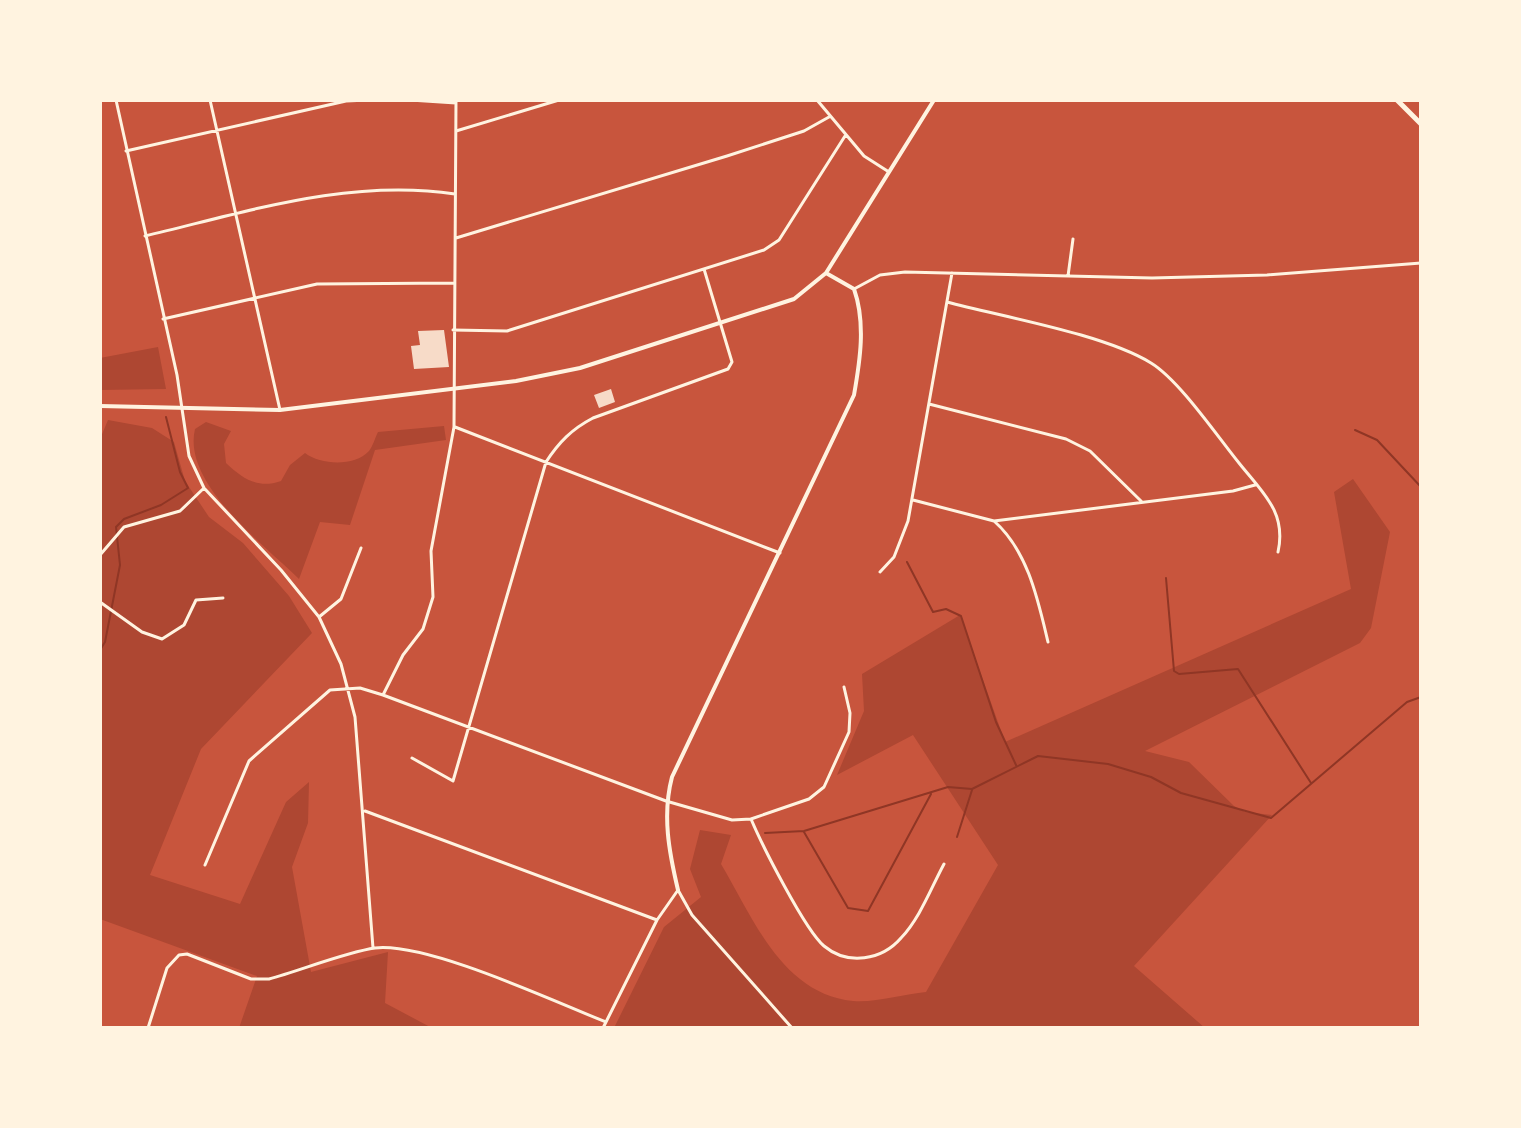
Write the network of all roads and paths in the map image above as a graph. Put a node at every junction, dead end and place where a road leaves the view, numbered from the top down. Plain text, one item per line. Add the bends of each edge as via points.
1 (116, 100) edge
2 (210, 100) edge
3 (368, 100) edge
4 (410, 100) edge
5 (559, 100) edge
6 (817, 100) edge
7 (934, 100) edge
8 (1397, 100) edge
9 (456, 101) edge
10 (829, 117) junction
11 (1421, 124) edge
12 (217, 131) junction
13 (456, 131) junction
14 (845, 136) junction
15 (126, 151) junction
16 (889, 172) junction
17 (455, 194) junction
18 (237, 214) junction
19 (145, 236) junction
20 (454, 238) junction
21 (1073, 239) dead end
22 (1421, 263) edge
23 (704, 269) junction
24 (826, 273) junction
25 (952, 273) junction
26 (1068, 276) junction
27 (454, 283) junction
28 (854, 289) junction
29 (256, 298) junction
30 (947, 302) junction
31 (163, 319) junction
32 (719, 323) junction
33 (453, 330) junction
34 (453, 390) junction
35 (929, 404) junction
36 (100, 406) edge
37 (180, 409) junction
38 (280, 410) junction
39 (454, 427) junction
40 (546, 462) junction
41 (1255, 485) junction
42 (204, 488) junction
43 (913, 500) junction
44 (1141, 501) junction
45 (994, 521) junction
46 (361, 548) dead end
47 (1278, 552) dead end
48 (780, 553) junction
49 (100, 555) edge
50 (880, 572) dead end
51 (223, 598) dead end
52 (100, 602) edge
53 (319, 617) junction
54 (1048, 642) dead end
55 (348, 687) junction
56 (844, 687) dead end
57 (383, 695) junction
58 (469, 728) junction
59 (412, 758) dead end
60 (666, 801) junction
61 (364, 811) junction
62 (751, 819) junction
63 (944, 864) dead end
64 (205, 865) dead end
65 (678, 890) junction
66 (657, 920) junction
67 (373, 948) junction
68 (606, 1022) junction
69 (148, 1028) edge
70 (603, 1028) edge
71 (792, 1028) edge

1 - 15 street
2 - 12 street
3 - 12 street
4 - 9 street
5 - 13 street
6 - 10 street
7 - 16 street
8 - 11 main road
9 - 13 street
10 - 14 street
10 - 20 street via 753,148
12 - 15 street
12 - 18 street
13 - 17 street
14 - 16 street
14 - 23 street via 779,240
15 - 19 street
16 - 24 street
17 - 18 street via 345,190
17 - 20 street
18 - 19 street
18 - 29 street
19 - 31 street
20 - 27 street
21 - 26 street
22 - 26 street via 1267,275
23 - 32 street
23 - 33 street via 507,331
24 - 28 street
24 - 32 street via 794,299
25 - 26 street
25 - 28 street via 893,273
25 - 30 street
27 - 29 street via 346,281
27 - 33 street
28 - 48 street via 860,322 854,395
29 - 31 street
29 - 38 street
30 - 35 street
30 - 41 street via 1099,342 1152,363
31 - 37 street
32 - 34 street via 580,368
32 - 40 street via 732,362 728,369 593,418 575,428
33 - 34 street
34 - 38 street
34 - 39 street
35 - 43 street
35 - 44 street via 1066,439 1090,451
36 - 37 street
37 - 38 street
37 - 42 street via 189,456
39 - 40 street
39 - 57 street via 431,551 430,615
40 - 48 street
40 - 58 street
41 - 44 street
41 - 47 street via 1280,519
42 - 49 street via 180,511 124,527
42 - 53 street
43 - 45 street
43 - 50 street via 901,543
44 - 45 street
45 - 54 street via 1030,579
46 - 53 street via 341,599
48 - 60 street via 672,777
51 - 52 street via 196,600 184,625 162,639 142,632
53 - 55 street
55 - 57 street
55 - 61 street
55 - 64 street via 330,690 249,761
56 - 62 street via 849,732 824,787 809,799
57 - 58 street
58 - 59 street via 453,781
58 - 60 street
60 - 62 street via 713,817
60 - 65 street
61 - 66 street
61 - 67 street
62 - 63 street via 823,946 842,956 882,955 902,938
65 - 66 street
65 - 71 street via 692,915
66 - 68 street
67 - 68 street via 402,948 446,961
67 - 69 street via 269,979 251,979 179,955 167,968
68 - 70 street

